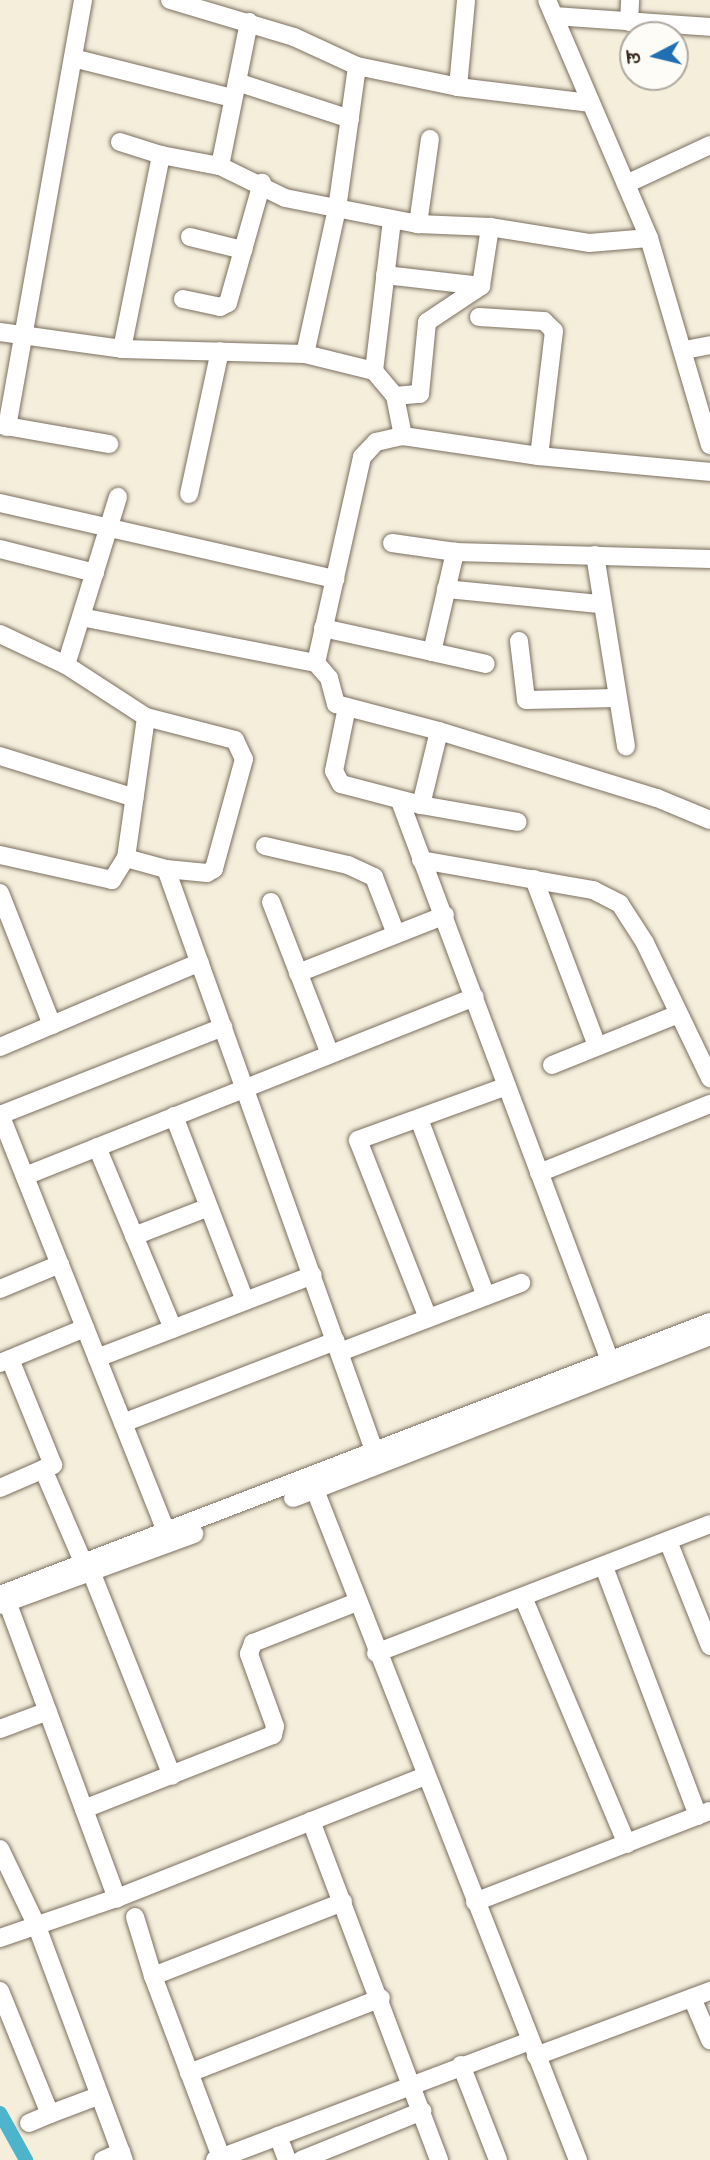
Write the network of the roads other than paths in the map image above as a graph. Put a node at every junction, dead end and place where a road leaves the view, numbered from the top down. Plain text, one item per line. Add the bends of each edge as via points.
1 (83, 0) edge
2 (170, 0) edge
3 (466, 0) edge
4 (630, 0) edge
5 (550, 8) edge
6 (623, 21) edge
7 (629, 21) edge
8 (249, 22) junction
9 (689, 26) edge
10 (710, 27) edge
11 (73, 58) junction
12 (357, 66) junction
13 (458, 87) junction
14 (234, 90) junction
15 (591, 103) junction
16 (350, 119) junction
17 (430, 139) dead end
18 (120, 142) dead end
19 (710, 145) edge
20 (161, 155) junction
21 (220, 166) junction
22 (262, 183) junction
23 (626, 184) junction
24 (337, 209) junction
25 (392, 220) junction
26 (418, 224) junction
27 (490, 227) junction
28 (191, 237) dead end
29 (649, 238) junction
30 (243, 250) junction
31 (385, 275) junction
32 (481, 286) junction
33 (183, 299) dead end
34 (479, 317) dead end
35 (0, 332) edge
36 (24, 335) junction
37 (710, 345) edge
38 (122, 349) junction
39 (685, 350) junction
40 (220, 351) junction
41 (305, 354) junction
42 (374, 371) junction
43 (395, 396) junction
44 (4, 426) edge
45 (403, 436) junction
46 (109, 443) dead end
47 (710, 445) edge
48 (539, 456) junction
49 (710, 472) edge
50 (189, 494) dead end
51 (118, 497) dead end
52 (0, 503) edge
53 (108, 531) junction
54 (393, 543) dead end
55 (0, 549) edge
56 (455, 552) junction
57 (595, 555) junction
58 (710, 559) edge
59 (95, 573) junction
60 (335, 579) junction
61 (446, 589) junction
62 (600, 604) junction
63 (82, 617) junction
64 (323, 628) junction
65 (0, 634) edge
66 (519, 641) dead end
67 (432, 652) junction
68 (316, 663) junction
69 (486, 664) dead end
70 (66, 665) junction
71 (617, 698) junction
72 (347, 707) junction
73 (146, 717) junction
74 (439, 731) junction
75 (626, 747) dead end
76 (0, 757) edge
77 (135, 798) junction
78 (400, 801) junction
79 (421, 805) junction
80 (710, 820) edge
81 (518, 822) dead end
82 (265, 846) dead end
83 (0, 855) edge
84 (126, 858) junction
85 (421, 860) junction
86 (166, 869) junction
87 (534, 879) junction
88 (0, 893) edge
89 (271, 902) dead end
90 (445, 915) junction
91 (396, 934) junction
92 (200, 962) junction
93 (298, 973) junction
94 (475, 997) junction
95 (678, 1014) junction
96 (52, 1025) junction
97 (223, 1027) junction
98 (597, 1046) junction
99 (0, 1047) edge
100 (330, 1054) junction
101 (552, 1065) dead end
102 (710, 1078) edge
103 (507, 1086) junction
104 (245, 1087) junction
105 (710, 1104) edge
106 (0, 1114) edge
107 (174, 1116) junction
108 (419, 1119) junction
109 (97, 1147) junction
110 (539, 1173) junction
111 (25, 1176) junction
112 (209, 1207) junction
113 (134, 1236) junction
114 (60, 1265) junction
115 (313, 1275) junction
116 (521, 1283) dead end
117 (0, 1289) edge
118 (486, 1296) junction
119 (245, 1301) junction
120 (428, 1318) junction
121 (710, 1322) edge
122 (85, 1328) junction
123 (173, 1329) junction
124 (710, 1336) edge
125 (338, 1346) junction
126 (97, 1358) junction
127 (5, 1361) edge
128 (610, 1361) junction
129 (123, 1423) junction
130 (375, 1453) junction
131 (43, 1469) junction
132 (0, 1488) edge
133 (315, 1490) junction
134 (710, 1524) edge
135 (166, 1532) junction
136 (668, 1541) junction
137 (604, 1567) junction
138 (87, 1568) junction
139 (523, 1597) junction
140 (3, 1602) edge
141 (357, 1602) junction
142 (710, 1646) edge
143 (376, 1653) junction
144 (48, 1711) junction
145 (0, 1729) edge
146 (172, 1776) junction
147 (425, 1776) junction
148 (84, 1809) junction
149 (704, 1814) edge
150 (311, 1821) junction
151 (627, 1844) junction
152 (0, 1849) edge
153 (117, 1898) junction
154 (343, 1902) junction
155 (475, 1902) junction
156 (135, 1917) dead end
157 (36, 1924) junction
158 (0, 1938) edge
159 (153, 1976) junction
160 (0, 1991) edge
161 (710, 1991) edge
162 (692, 1997) junction
163 (381, 1998) junction
164 (710, 2040) edge
165 (533, 2048) junction
166 (461, 2065) junction
167 (189, 2073) junction
168 (414, 2084) junction
169 (99, 2096) junction
170 (422, 2111) junction
171 (50, 2114) junction
172 (29, 2123) dead end
173 (278, 2136) junction
174 (122, 2156) edge
175 (218, 2159) edge
176 (103, 2160) edge
177 (287, 2160) edge
178 (301, 2160) edge
179 (439, 2160) edge
180 (498, 2160) edge
181 (578, 2160) edge

1 - 11 street
2 - 8 street
3 - 13 street
4 - 7 street
5 - 6 street
5 - 15 street
8 - 12 street
8 - 14 street
9 - 10 street
11 - 14 street
11 - 36 street
12 - 13 street
12 - 16 street
13 - 15 street
14 - 16 street
14 - 21 street
15 - 23 street
16 - 24 street
17 - 26 street
18 - 20 street
19 - 23 street
20 - 21 street
20 - 38 street
21 - 22 street
22 - 24 street via 285,198
22 - 30 street
23 - 29 street
24 - 25 street
24 - 41 street
25 - 26 street
25 - 31 street
26 - 27 street
27 - 29 street via 589,243
27 - 32 street
28 - 30 street
29 - 39 street
30 - 33 street via 225,306
31 - 32 street
31 - 42 street
32 - 43 street via 427,322 420,394
34 - 48 street via 544,321 554,331
35 - 36 street
36 - 38 street
36 - 44 street
37 - 39 street
38 - 40 street
39 - 47 street
40 - 41 street
40 - 50 street
41 - 42 street
42 - 43 street
43 - 45 street
44 - 46 street
45 - 48 street
45 - 60 street via 376,442 362,457
48 - 49 street
51 - 53 street
52 - 53 street
53 - 59 street
53 - 60 street
54 - 56 street
55 - 59 street
56 - 57 street
56 - 61 street
57 - 58 street
57 - 62 street
59 - 63 street
60 - 64 street
61 - 62 street
61 - 67 street
62 - 71 street
63 - 68 street
63 - 70 street
64 - 67 street
64 - 68 street
65 - 70 street
66 - 71 street via 526,700
67 - 69 street
68 - 72 street via 329,678 332,700
70 - 73 street
71 - 75 street
72 - 74 street
72 - 78 street via 336,779
73 - 77 street
73 - 86 street via 235,740 244,759 214,869 207,873
74 - 79 street
74 - 80 street via 657,798
76 - 77 street
77 - 84 street
78 - 79 street
78 - 85 street
79 - 81 street
82 - 91 street via 348,865 374,877
83 - 84 street via 112,880
84 - 86 street
85 - 87 street
85 - 90 street
86 - 92 street
87 - 95 street via 593,890 620,904 632,918
87 - 98 street
88 - 96 street
89 - 93 street
90 - 91 street
90 - 94 street
91 - 93 street
92 - 96 street
92 - 97 street
93 - 100 street
94 - 100 street
94 - 103 street
95 - 98 street
95 - 102 street
96 - 99 street
97 - 104 street
97 - 106 street
98 - 101 street
100 - 104 street
103 - 108 street
103 - 110 street
104 - 107 street
104 - 115 street
105 - 110 street
106 - 111 street
107 - 109 street
107 - 112 street
108 - 118 street
108 - 120 street via 358,1140
109 - 111 street
109 - 113 street
110 - 128 street
111 - 114 street
112 - 113 street
112 - 119 street
113 - 123 street
114 - 117 street
114 - 122 street
115 - 119 street
115 - 125 street
116 - 118 street
118 - 120 street
119 - 123 street
120 - 125 street
121 - 128 street
122 - 126 street
122 - 127 street
123 - 126 street
124 - 133 street
125 - 129 street
125 - 130 street
126 - 129 street
127 - 131 street via 53,1465
128 - 130 street
129 - 135 street
130 - 135 street
131 - 132 street
131 - 138 street
133 - 138 street
133 - 141 street
134 - 136 street
135 - 138 street
136 - 137 street
136 - 142 street
137 - 139 street
137 - 149 street
138 - 140 street
138 - 146 street
139 - 143 street
139 - 151 street
140 - 144 street
141 - 143 street
141 - 146 street via 253,1643 249,1654 275,1732
143 - 147 street
144 - 145 street
144 - 148 street
146 - 148 street
147 - 150 street
147 - 155 street
148 - 153 street
149 - 151 street
150 - 153 street
150 - 154 street
151 - 155 street
152 - 157 street
153 - 157 street
154 - 159 street
154 - 163 street
155 - 165 street
156 - 159 street
157 - 158 street
157 - 169 street
159 - 167 street
160 - 171 street
161 - 162 street
162 - 164 street
162 - 165 street
163 - 167 street
163 - 168 street
165 - 166 street
165 - 181 street
166 - 168 street
166 - 180 street
167 - 175 street
168 - 170 street
168 - 173 street
169 - 171 street
169 - 174 street
170 - 178 street
170 - 179 street
171 - 172 street
173 - 175 street
173 - 177 street
174 - 176 street

